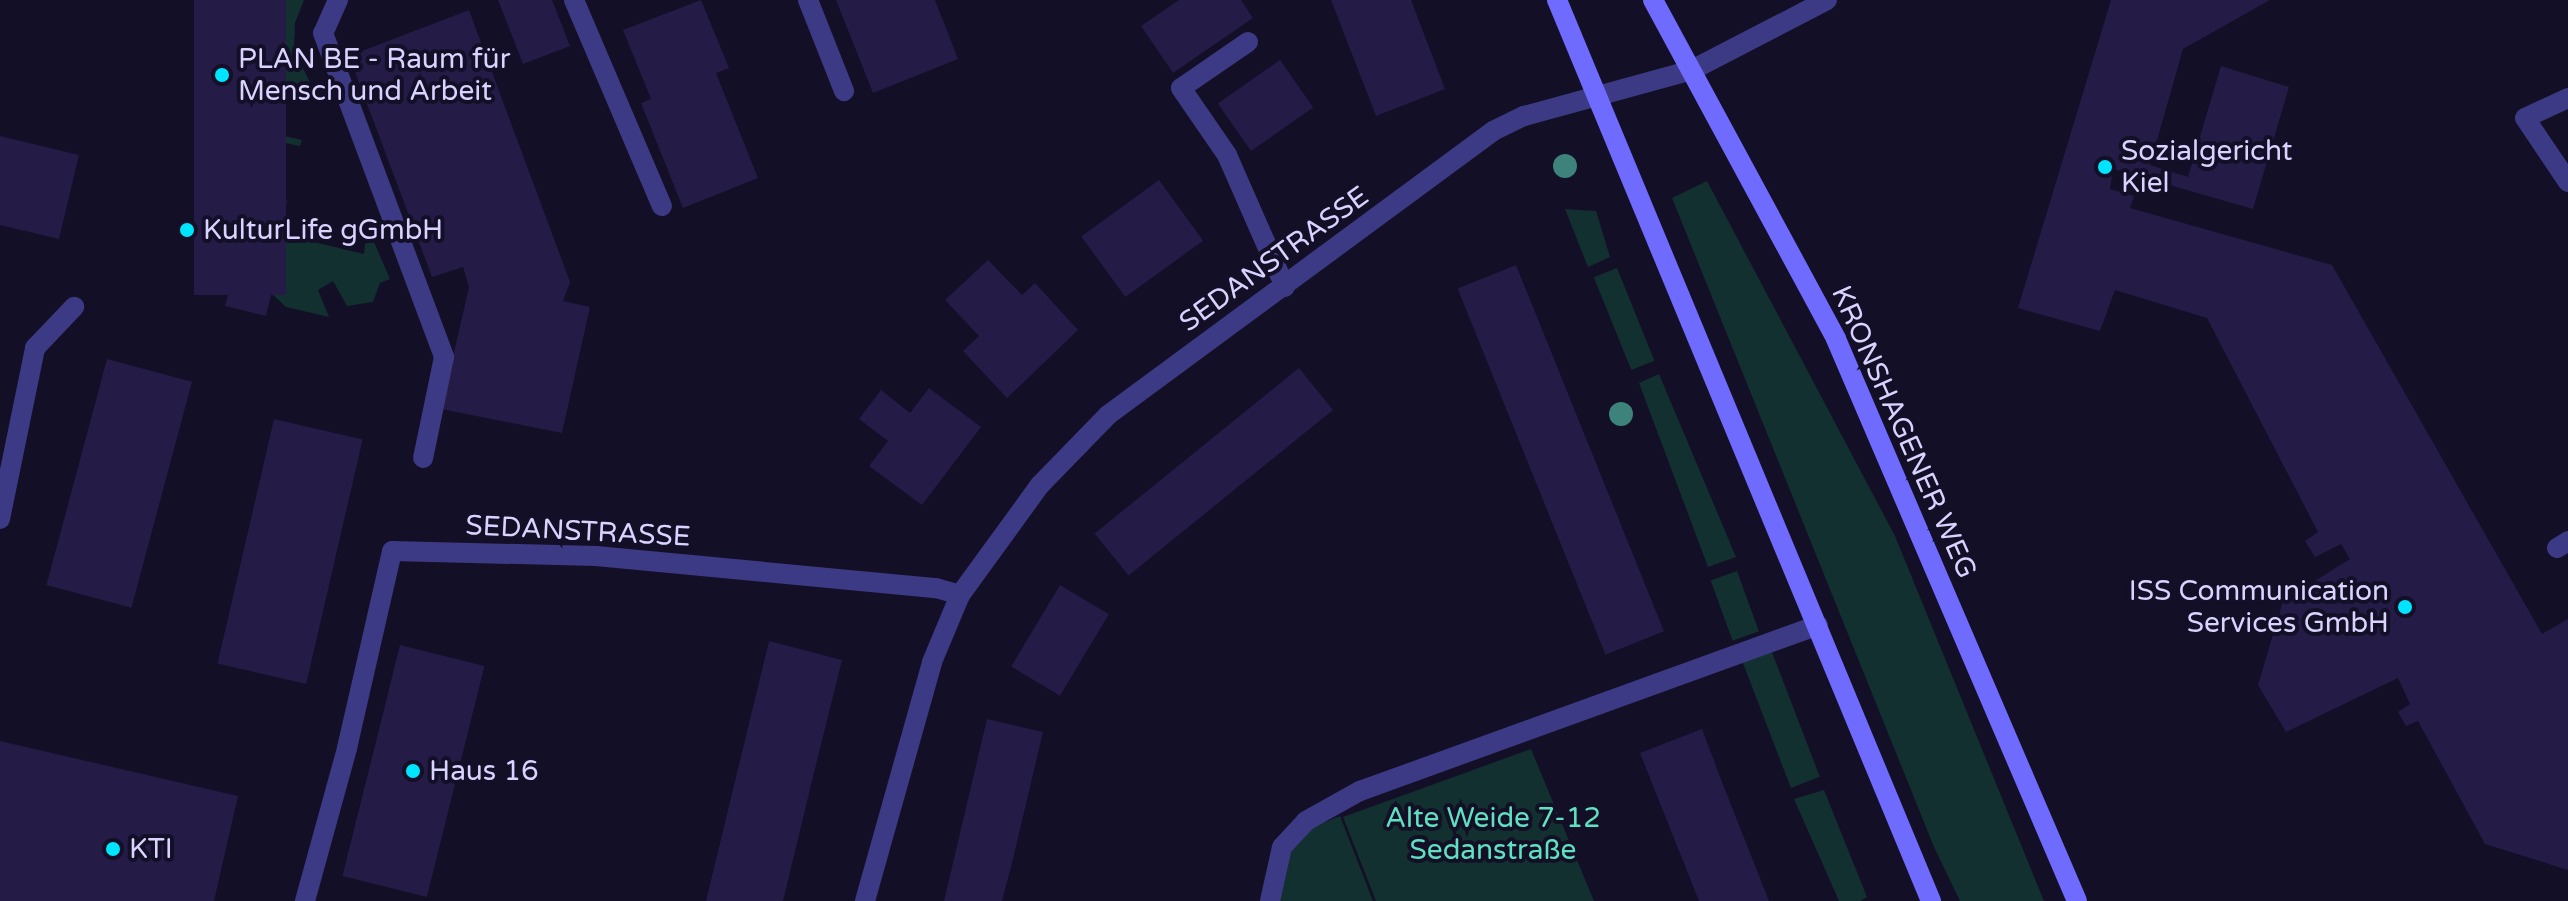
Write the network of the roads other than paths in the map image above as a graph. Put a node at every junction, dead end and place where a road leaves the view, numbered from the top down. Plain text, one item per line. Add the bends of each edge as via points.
1 (338, 0) edge
2 (574, 0) edge
3 (808, 0) edge
4 (1557, 0) edge
5 (1653, 0) edge
6 (1827, 0) edge
7 (1804, 6) edge
8 (1248, 42) dead end
9 (1692, 70) junction
10 (844, 91) dead end
11 (1599, 94) junction
12 (2568, 98) edge
13 (2568, 182) edge
14 (662, 206) dead end
15 (1285, 287) junction
16 (74, 307) dead end
17 (10, 433) edge
18 (423, 458) dead end
19 (0, 519) edge
20 (960, 595) junction
21 (1818, 625) junction
22 (305, 901) edge
23 (865, 901) edge
24 (1270, 901) edge
25 (1931, 901) edge
26 (2077, 901) edge

1 - 18 street via 323,33 444,357
2 - 14 street
3 - 10 street
4 - 11 main road
5 - 9 main road, KRONSHAGENER WEG
6 - 7 street, SEDANSTRASSE
7 - 9 street, SEDANSTRASSE
8 - 15 street via 1181,88 1227,155
9 - 11 street, SEDANSTRASSE
9 - 26 main road, KRONSHAGENER WEG via 1836,339
11 - 15 street, SEDANSTRASSE via 1493,131
11 - 21 main road
12 - 13 street via 2525,118
15 - 20 street, SEDANSTRASSE via 1108,415 1040,485
16 - 17 street via 35,348
17 - 19 street
20 - 22 street, SEDANSTRASSE via 936,588 596,556 392,551
20 - 23 street, SEDANSTRASSE via 932,662
21 - 24 street via 1360,791 1306,821 1282,847
21 - 25 main road

